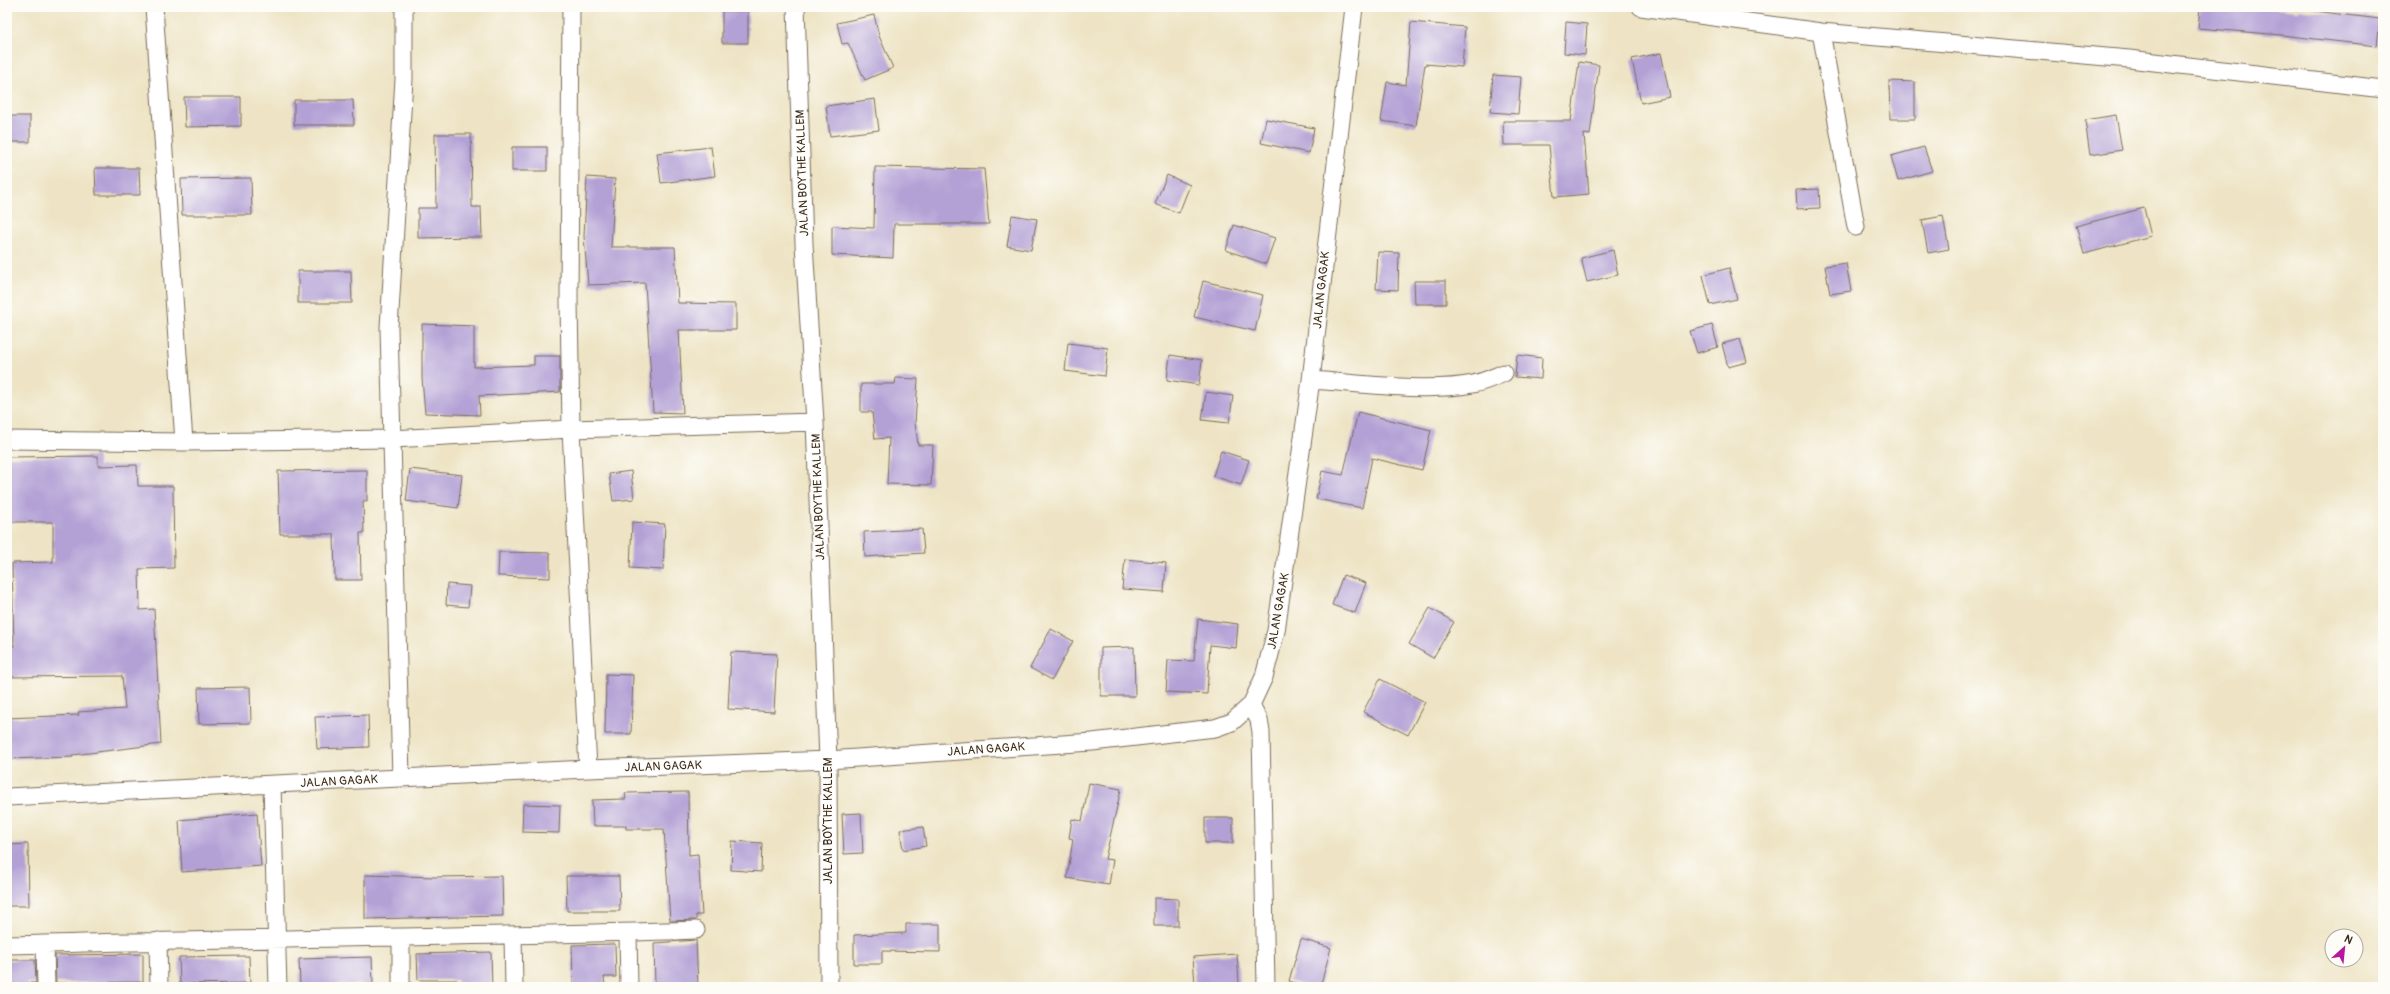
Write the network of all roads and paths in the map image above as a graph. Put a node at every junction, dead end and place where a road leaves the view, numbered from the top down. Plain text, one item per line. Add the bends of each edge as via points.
1 (154, 7) edge
2 (404, 7) edge
3 (571, 7) edge
4 (796, 7) edge
5 (1354, 7) edge
6 (1640, 7) edge
7 (1821, 32) junction
8 (2383, 89) edge
9 (1856, 227) dead end
10 (1504, 372) dead end
11 (1311, 380) junction
12 (816, 422) junction
13 (571, 429) junction
14 (392, 439) junction
15 (7, 440) edge
16 (184, 442) junction
17 (1251, 705) junction
18 (828, 760) junction
19 (588, 769) junction
20 (401, 778) junction
21 (272, 785) junction
22 (7, 797) edge
23 (696, 930) dead end
24 (628, 933) junction
25 (513, 936) junction
26 (401, 939) junction
27 (276, 940) junction
28 (158, 941) junction
29 (45, 944) junction
30 (7, 945) edge
31 (46, 987) edge
32 (159, 987) edge
33 (278, 987) edge
34 (402, 987) edge
35 (514, 987) edge
36 (629, 987) edge
37 (829, 987) edge
38 (1266, 987) edge

1 - 16 street
2 - 14 street via 404,79 389,328
3 - 13 street
4 - 12 street, JALAN BOYTHE KALLEM via 804,244
5 - 11 street, JALAN GAGAK
6 - 7 street
7 - 8 street via 2129,60
7 - 9 street
10 - 11 street via 1483,382 1458,386
11 - 17 street, JALAN GAGAK via 1276,631 1264,677
12 - 13 street
12 - 18 street, JALAN BOYTHE KALLEM
13 - 14 street
13 - 19 street
14 - 16 street
14 - 20 street
15 - 16 street
17 - 18 street, JALAN GAGAK via 1232,722 1215,728 1092,742
17 - 38 street via 1259,720 1261,732
18 - 19 street, JALAN GAGAK
18 - 37 street, JALAN BOYTHE KALLEM
19 - 20 street, JALAN GAGAK
20 - 21 street, JALAN GAGAK
21 - 22 street, JALAN GAGAK
21 - 27 street
23 - 24 street
24 - 25 street
24 - 36 street
25 - 26 street
25 - 35 street
26 - 27 street
26 - 34 street
27 - 28 street
27 - 33 street
28 - 29 street
28 - 32 street
29 - 30 street
29 - 31 street

